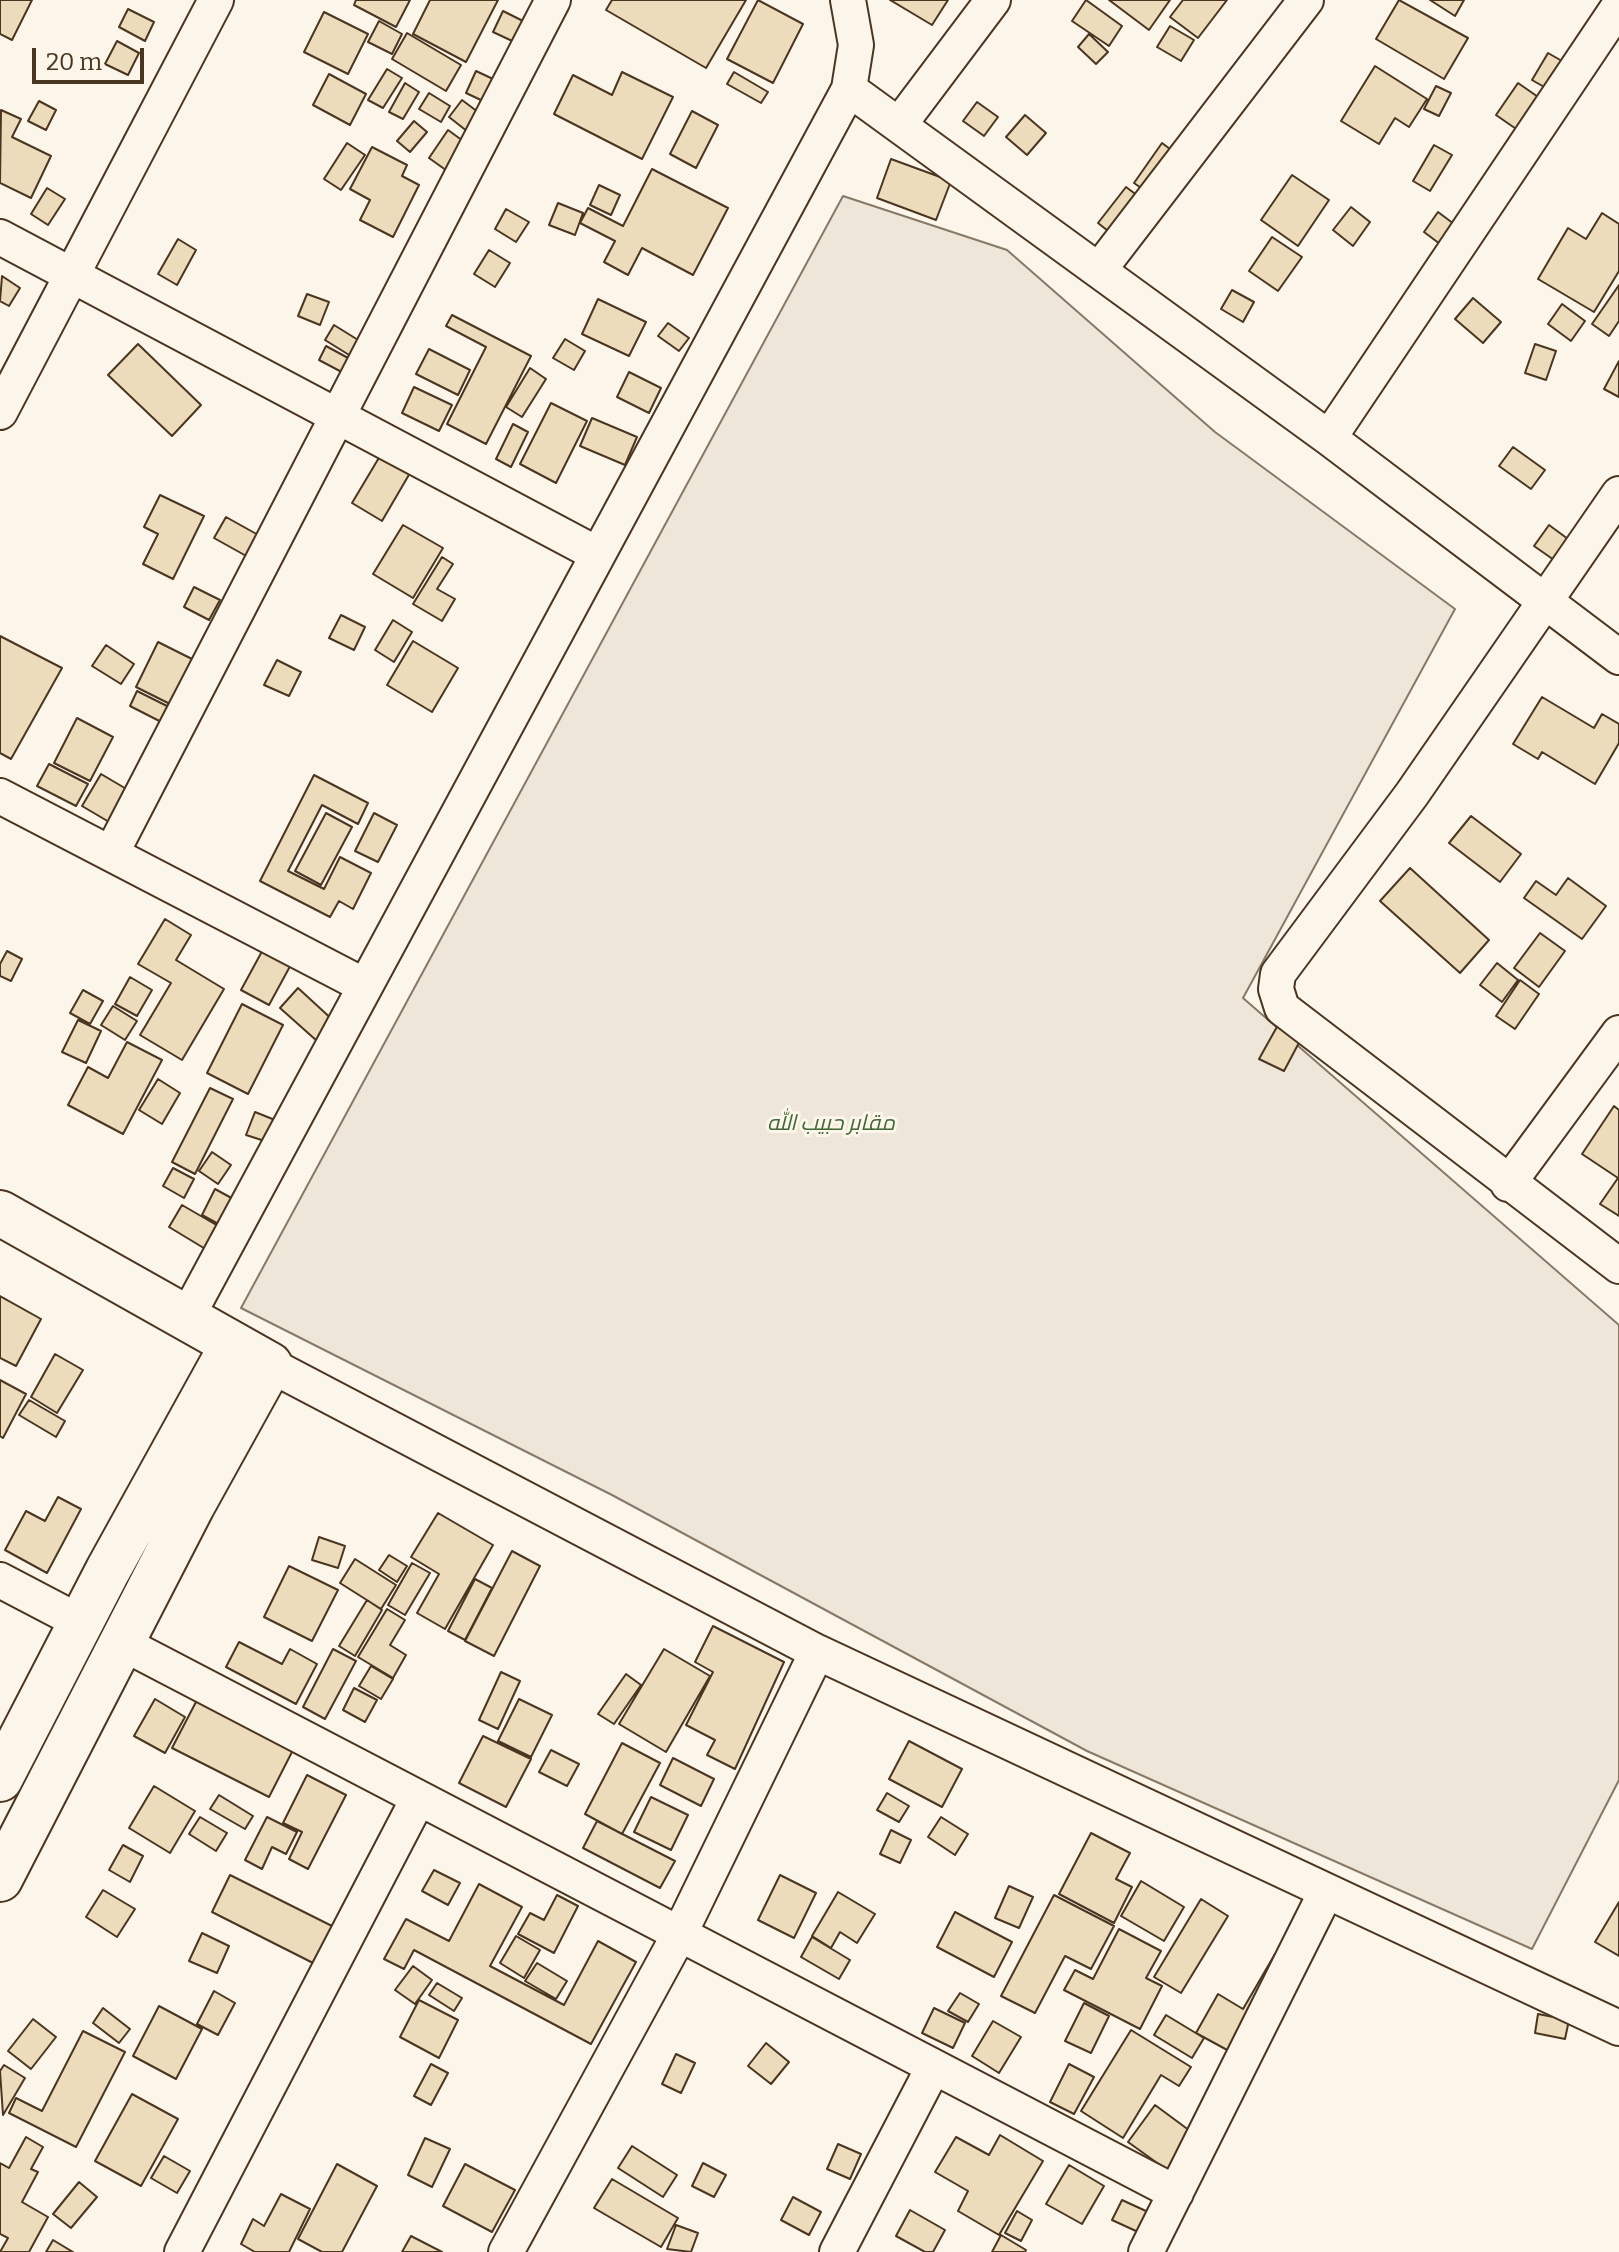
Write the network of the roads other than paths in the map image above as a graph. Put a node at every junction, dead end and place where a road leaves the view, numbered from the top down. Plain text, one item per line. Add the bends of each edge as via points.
1 (216, 0) edge
2 (553, 0) edge
3 (848, 0) edge
4 (993, 0) edge
5 (1306, 0) edge
6 (1619, 6) edge
7 (849, 89) junction
8 (899, 125) junction
9 (0, 237) edge
10 (1099, 270) junction
11 (72, 275) junction
12 (0, 412) edge
13 (336, 416) junction
14 (1329, 438) junction
15 (1619, 494) edge
16 (597, 554) junction
17 (1546, 602) junction
18 (1619, 657) edge
19 (0, 796) edge
20 (111, 854) junction
21 (365, 986) junction
22 (1619, 1033) edge
23 (1508, 1184) junction
24 (0, 1213) edge
25 (1619, 1266) edge
26 (187, 1317) junction
27 (233, 1344) junction
28 (270, 1365) junction
29 (0, 1580) edge
30 (80, 1622) junction
31 (122, 1643) junction
32 (817, 1652) junction
33 (0, 1779) edge
34 (418, 1799) junction
35 (0, 1879) edge
36 (1326, 1892) junction
37 (679, 1935) junction
38 (1619, 2028) edge
39 (933, 2068) junction
40 (1176, 2193) junction
41 (182, 2252) edge
42 (506, 2252) edge
43 (837, 2252) edge
44 (1146, 2252) edge

1 - 11 street
2 - 13 street
3 - 7 street via 856,45
4 - 8 street
5 - 10 street
6 - 14 street
7 - 8 street
7 - 16 street
8 - 10 street
9 - 11 street
10 - 14 street
11 - 12 street
11 - 13 street
13 - 16 street
13 - 20 street
14 - 17 street
15 - 17 street
16 - 21 street
17 - 18 street
17 - 23 street via 1278,974 1276,989 1282,1008
19 - 20 street
20 - 21 street
21 - 26 street
22 - 23 street
23 - 25 street
24 - 26 street
26 - 27 street
27 - 28 street
27 - 30 street
28 - 31 street
28 - 32 street
29 - 30 street
30 - 33 street
31 - 34 street
31 - 35 street
32 - 36 street
32 - 37 street
34 - 37 street
34 - 41 street
36 - 38 street
36 - 40 street
37 - 39 street
37 - 42 street
39 - 40 street
39 - 43 street
40 - 44 street

